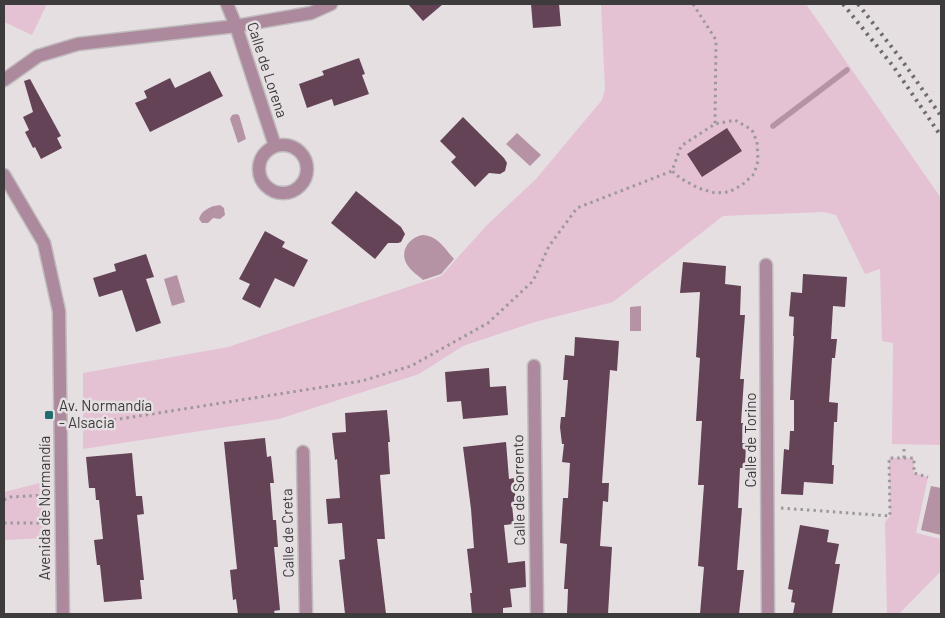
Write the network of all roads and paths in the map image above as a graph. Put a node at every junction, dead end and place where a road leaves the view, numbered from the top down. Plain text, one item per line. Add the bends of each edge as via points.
1 (227, 4) edge
2 (331, 4) edge
3 (693, 4) edge
4 (236, 26) junction
5 (4, 80) edge
6 (715, 124) junction
7 (275, 146) dead end
8 (672, 171) junction
9 (4, 175) edge
10 (766, 265) dead end
11 (534, 366) dead end
12 (61, 428) junction
13 (904, 446) dead end
14 (304, 452) dead end
15 (904, 458) junction
16 (928, 477) dead end
17 (60, 495) junction
18 (4, 500) edge
19 (768, 507) junction
20 (61, 522) junction
21 (4, 523) edge
22 (63, 614) edge
23 (306, 614) edge
24 (537, 614) edge
25 (768, 614) edge

1 - 4 street, Calle de Lorena
2 - 4 street via 311,13
3 - 6 path via 716,40
4 - 5 street via 78,44 38,56
4 - 7 street, Calle de Lorena
6 - 8 path via 681,146
6 - 8 path via 735,120 752,130 758,151 754,174 728,192 715,193 698,188
8 - 12 path via 577,208 549,246 533,281 488,323 411,366 362,381
9 - 12 street, Avenida de Normandía via 44,243 59,311
10 - 19 street, Calle de Torino
11 - 24 street, Calle de Sorrento
12 - 17 street, Avenida de Normandía
13 - 15 path
14 - 23 street, Calle de Creta
15 - 16 path via 914,458 914,473
15 - 19 path via 889,458 890,516
17 - 18 path
17 - 20 street, Avenida de Normandía
19 - 25 street, Calle de Torino
20 - 21 path
20 - 22 street, Avenida de Normandía

